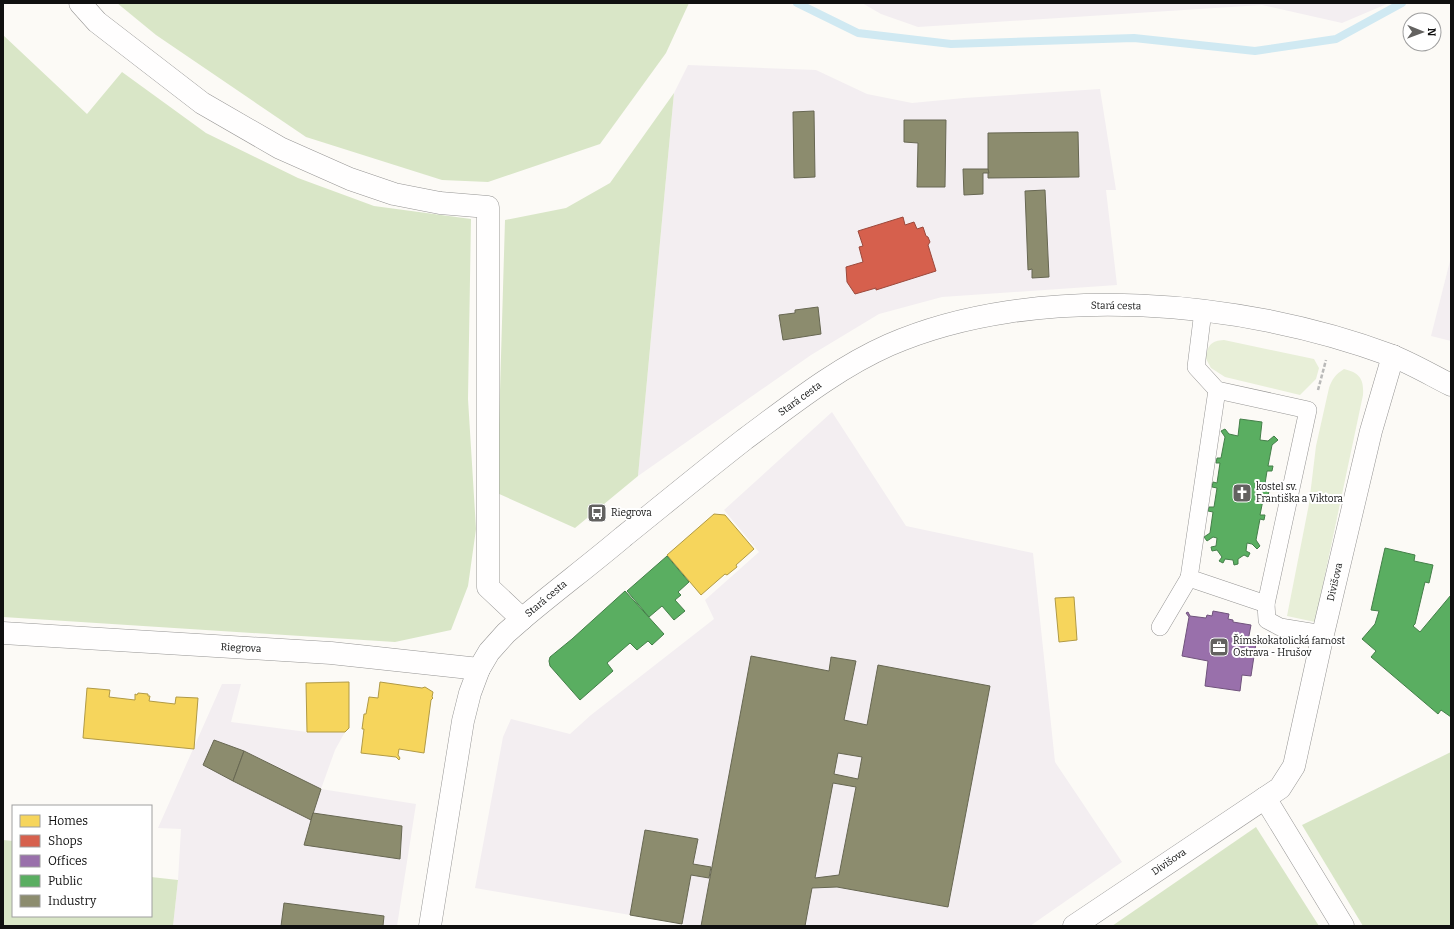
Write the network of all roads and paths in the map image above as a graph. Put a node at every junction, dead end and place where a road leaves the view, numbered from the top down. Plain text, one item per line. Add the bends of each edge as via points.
1 (80, 3) edge
2 (1203, 311) junction
3 (1332, 336) junction
4 (1394, 356) junction
5 (1451, 385) edge
6 (1217, 390) junction
7 (1308, 410) junction
8 (1189, 578) junction
9 (1266, 604) junction
10 (522, 619) junction
11 (1160, 627) dead end
12 (3, 633) edge
13 (1323, 634) junction
14 (479, 669) junction
15 (1265, 798) junction
16 (430, 926) edge
17 (1074, 926) edge
18 (1343, 926) edge

1 - 10 street via 97,22 202,103 280,148 350,179 394,194 440,203 488,207 488,587
2 - 3 street, Stará cesta via 1252,318
2 - 6 lane via 1196,367
2 - 10 street, Stará cesta via 1114,305 1022,309 949,324 888,346 853,363 766,423
3 - 4 street, Stará cesta
3 - 7 path via 1319,388
4 - 5 street, Stará cesta
4 - 13 street, Divišova via 1371,431
6 - 7 lane
6 - 8 lane
7 - 9 lane
8 - 9 lane
8 - 11 lane
9 - 13 lane via 1267,620 1280,626
10 - 14 street, Stará cesta via 489,652
12 - 14 street, Riegrova via 331,653
13 - 15 street, Divišova via 1294,766 1280,788
14 - 16 street, Stará cesta via 464,714
15 - 17 street, Divišova
15 - 18 street

